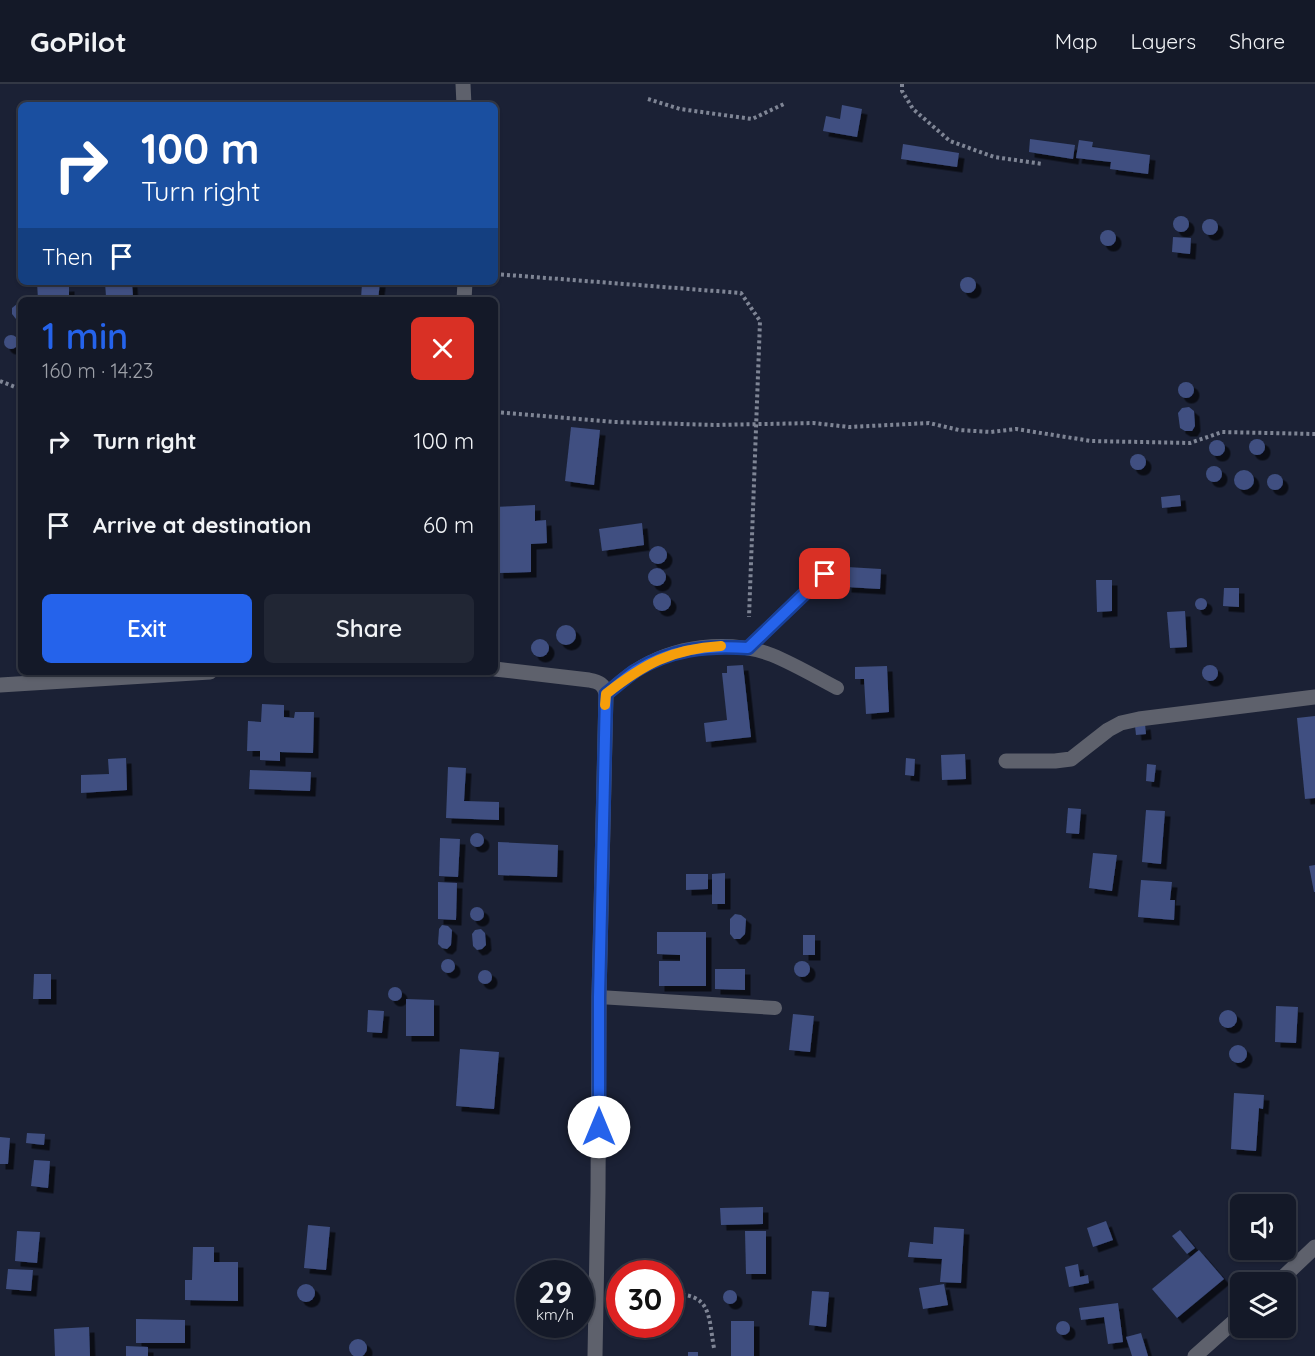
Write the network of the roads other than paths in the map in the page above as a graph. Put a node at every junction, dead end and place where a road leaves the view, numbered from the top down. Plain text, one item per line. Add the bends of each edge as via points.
1 (463, 84) edge
2 (464, 102) edge
3 (825, 574) dead end
4 (748, 648) junction
5 (498, 669) edge
6 (162, 675) edge
7 (0, 685) edge
8 (837, 688) dead end
9 (606, 694) junction
10 (1315, 697) edge
11 (1006, 761) dead end
12 (599, 997) junction
13 (775, 1008) dead end
14 (1312, 1257) edge
15 (1292, 1272) edge
16 (1230, 1325) edge
17 (595, 1356) edge
18 (1195, 1356) edge

1 - 2 street
3 - 4 lane
4 - 8 lane via 772,655
4 - 9 lane via 702,647 675,654 634,671
5 - 9 street via 599,682
6 - 7 street
9 - 12 street
10 - 11 street via 1138,719 1108,730 1071,759
12 - 13 lane
12 - 17 street
14 - 15 street
16 - 18 street

